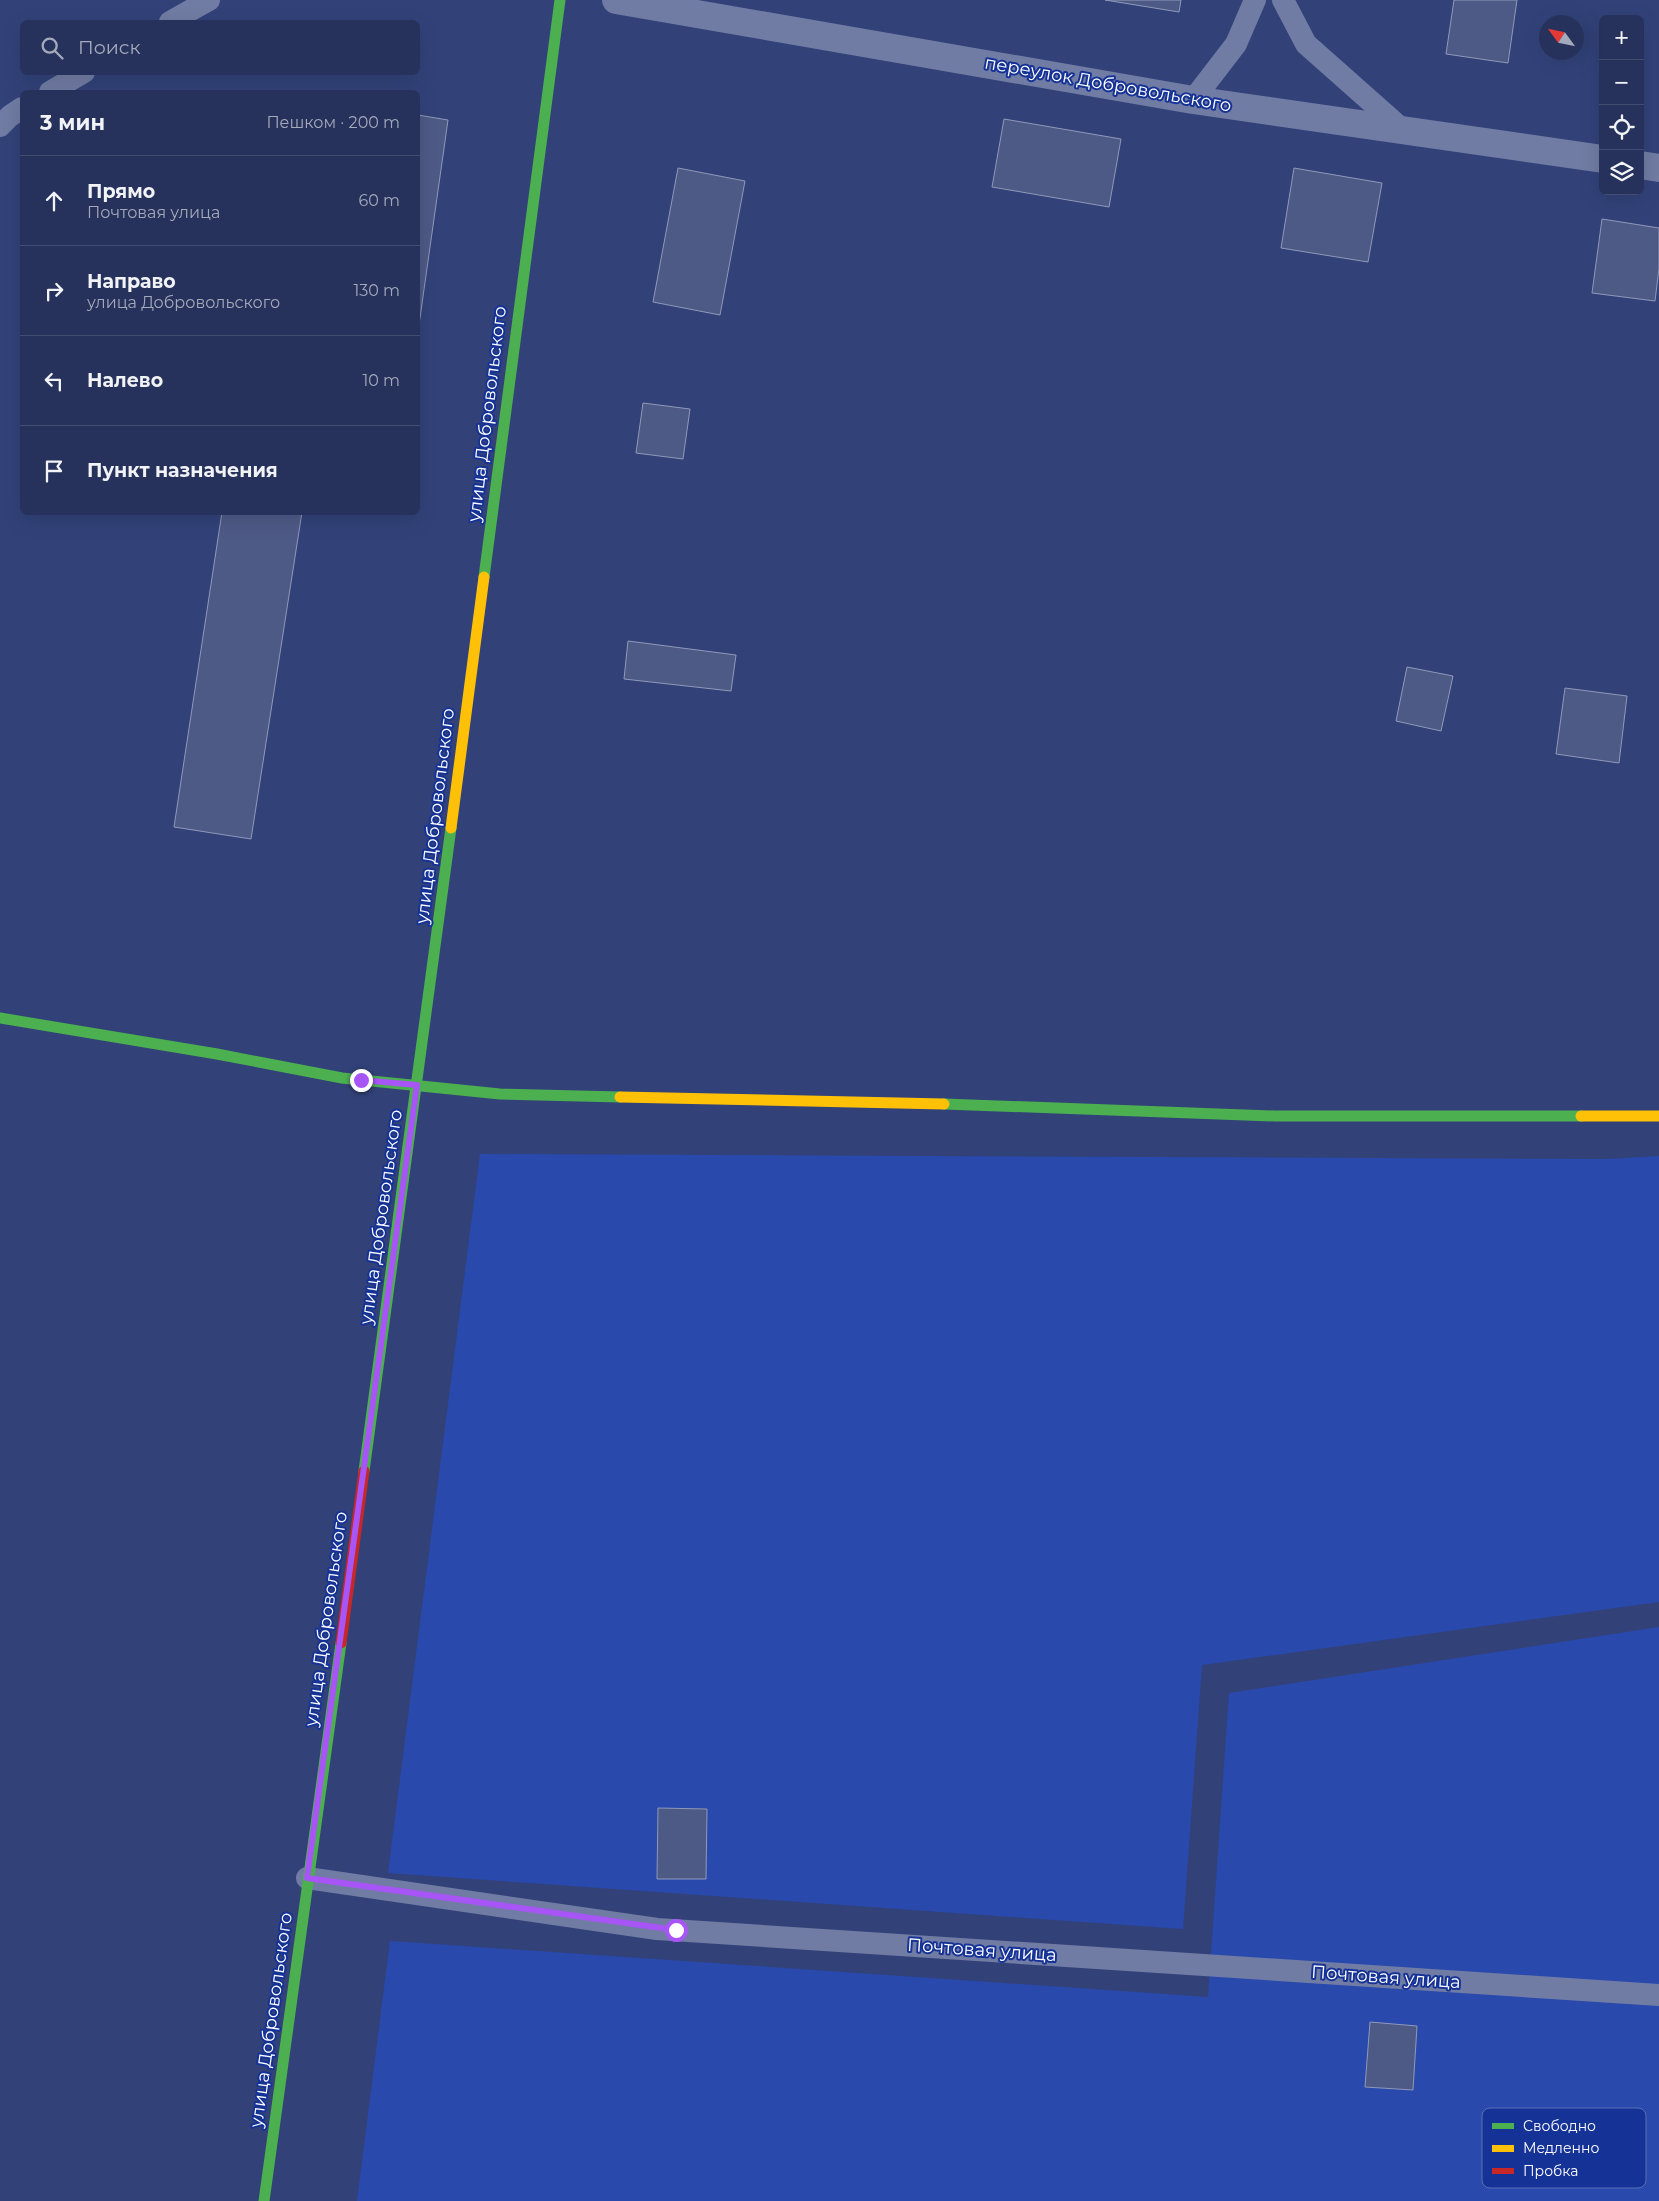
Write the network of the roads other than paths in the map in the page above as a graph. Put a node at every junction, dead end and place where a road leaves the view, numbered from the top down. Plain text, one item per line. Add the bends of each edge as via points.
1 (209, 0) edge
2 (560, 0) edge
3 (616, 0) edge
4 (1255, 0) edge
5 (1283, 0) edge
6 (174, 20) edge
7 (79, 75) edge
8 (53, 90) edge
9 (1193, 100) junction
10 (1403, 130) junction
11 (1599, 158) edge
12 (1644, 166) edge
13 (1659, 168) edge
14 (0, 1018) edge
15 (417, 1085) junction
16 (1659, 1116) edge
17 (307, 1878) junction
18 (1659, 1995) edge
19 (264, 2201) edge

1 - 6 lane
2 - 15 street, улица Добровольского
3 - 9 street, переулок Добровольского
4 - 9 lane via 1236,44
5 - 10 lane via 1306,44
7 - 8 lane
9 - 10 street, переулок Добровольского
10 - 11 street, переулок Добровольского
12 - 13 street
14 - 15 street via 342,1078
15 - 16 street via 500,1094 925,1102 1275,1116
15 - 17 street, улица Добровольского
17 - 18 lane, Почтовая улица via 657,1929
17 - 19 street, улица Добровольского

